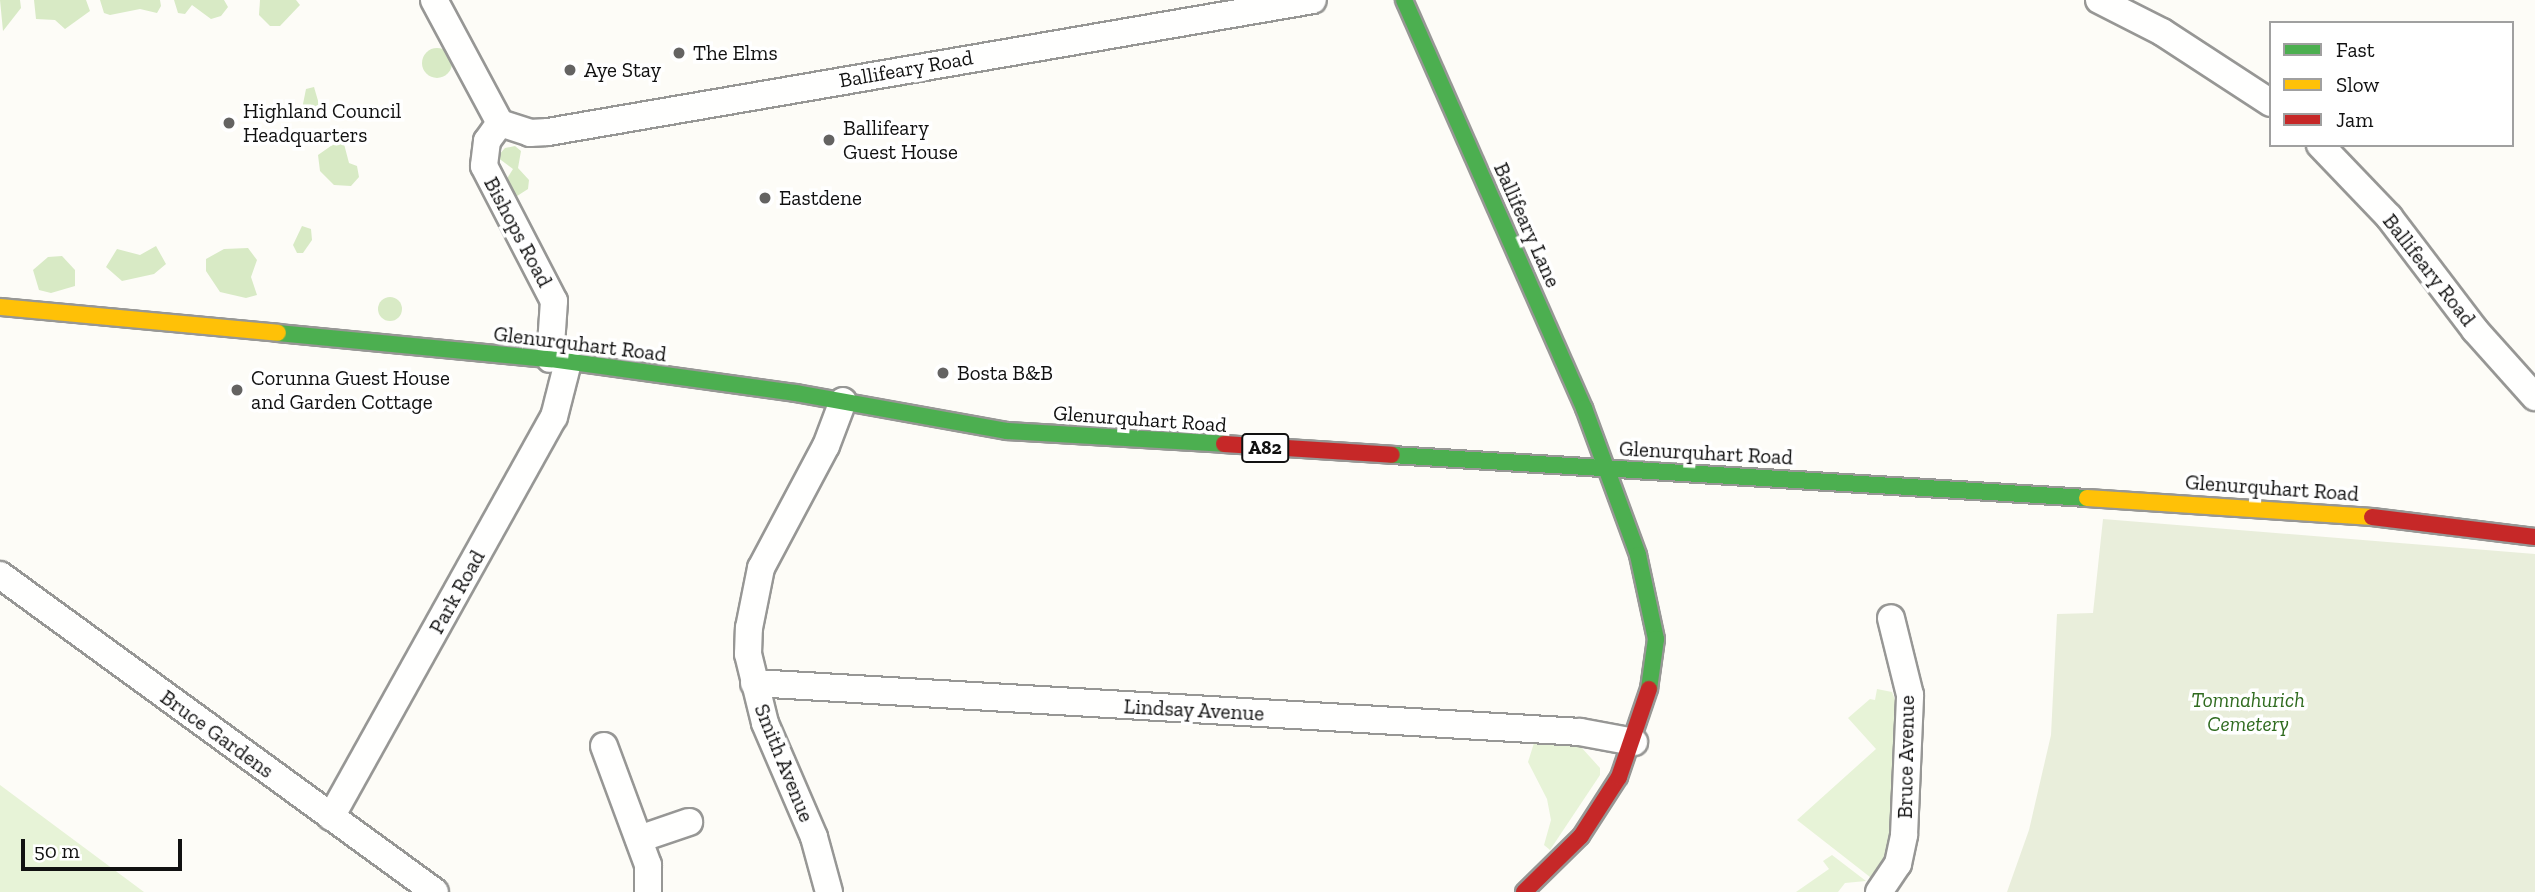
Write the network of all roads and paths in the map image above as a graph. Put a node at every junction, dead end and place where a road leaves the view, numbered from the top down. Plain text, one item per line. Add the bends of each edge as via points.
1 (434, 0) edge
2 (1313, 0) edge
3 (1404, 0) edge
4 (2099, 0) edge
5 (2269, 102) edge
6 (500, 123) junction
7 (2322, 147) edge
8 (0, 307) edge
9 (559, 361) junction
10 (2535, 397) edge
11 (843, 401) junction
12 (1609, 469) junction
13 (2535, 537) edge
14 (0, 575) edge
15 (1891, 618) dead end
16 (754, 683) junction
17 (1634, 742) junction
18 (604, 746) dead end
19 (331, 817) junction
20 (689, 822) dead end
21 (639, 839) junction
22 (435, 892) edge
23 (648, 892) edge
24 (829, 892) edge
25 (1524, 892) edge
26 (1879, 892) edge

1 - 6 street
2 - 6 street, Ballifeary Road via 548,132
3 - 12 main road, Ballifeary Lane
4 - 5 street via 2162,32
6 - 9 street, Bishops Road via 487,141 484,166 554,301
7 - 10 street, Ballifeary Road via 2389,218 2475,330
8 - 9 main road, Glenurquhart Road / A82
9 - 11 main road, Glenurquhart Road / A82
9 - 19 street, Park Road via 554,417
11 - 12 main road, Glenurquhart Road / A82 via 1007,431
11 - 16 street, Smith Avenue via 826,446 761,568 752,595 748,654
12 - 13 main road, Glenurquhart Road / A82 via 2358,515
12 - 17 main road, Ballifeary Lane via 1648,588 1656,639
14 - 19 street, Bruce Gardens
15 - 26 street, Bruce Avenue via 1910,695 1904,835 1898,864
16 - 17 street, Lindsay Avenue via 1580,732
16 - 24 street, Smith Avenue via 765,723 814,837
17 - 25 main road, Ballifeary Lane via 1619,777 1581,836
18 - 21 street
19 - 22 street, Bruce Gardens
20 - 21 street
21 - 23 street via 651,883

